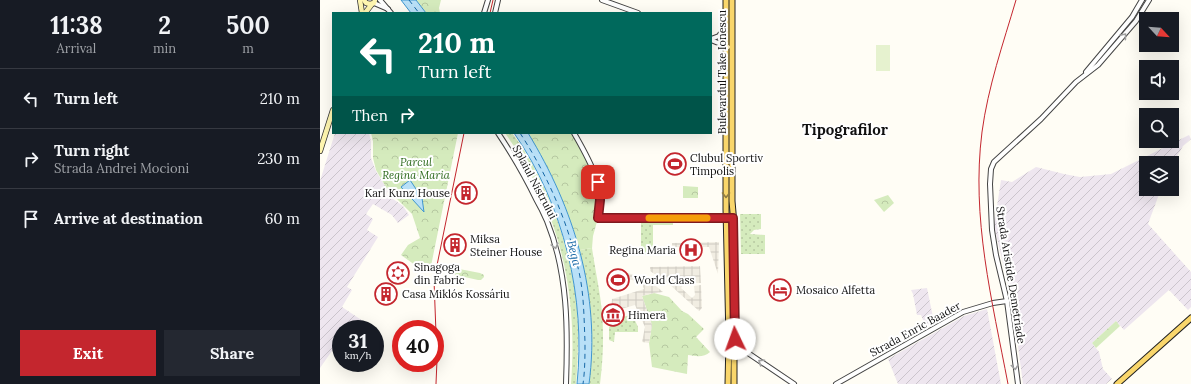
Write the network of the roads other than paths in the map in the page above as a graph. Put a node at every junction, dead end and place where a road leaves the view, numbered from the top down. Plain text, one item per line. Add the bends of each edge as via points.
1 (363, 0) edge
2 (382, 0) edge
3 (488, 0) edge
4 (498, 0) edge
5 (602, 0) edge
6 (726, 0) edge
7 (732, 0) edge
8 (1142, 0) edge
9 (1149, 0) edge
10 (374, 2) edge
11 (389, 10) edge
12 (364, 12) edge
13 (365, 12) edge
14 (484, 12) edge
15 (495, 12) edge
16 (635, 12) edge
17 (726, 25) junction
18 (712, 39) edge
19 (712, 39) edge
20 (726, 46) junction
21 (732, 49) junction
22 (1084, 75) junction
23 (332, 113) edge
24 (499, 134) edge
25 (575, 134) edge
26 (320, 151) edge
27 (726, 218) junction
28 (733, 218) junction
29 (1007, 301) junction
30 (1191, 318) edge
31 (734, 336) junction
32 (566, 384) edge
33 (728, 384) edge
34 (734, 384) edge
35 (794, 384) edge
36 (836, 384) edge
37 (1018, 384) edge
38 (1117, 384) edge

1 - 10 main road via 369,4
1 - 12 main road
2 - 11 street
3 - 14 street
4 - 15 street
5 - 16 street
6 - 17 main road, Bulevardul Take Ionescu
7 - 21 main road, Bulevardul Take Ionescu
8 - 22 street
22 -> 9 street via 1112,50 1136,21
10 - 11 street
10 - 13 main road
17 - 18 street via 722,33
17 - 20 main road, Bulevardul Take Ionescu
19 - 20 street
20 - 21 street
20 -> 27 main road, Bulevardul Take Ionescu
21 - 28 main road, Bulevardul Take Ionescu
22 - 29 street, Strada Aristide Demetriade via 994,162 991,169 992,230
23 - 26 main road
24 -> 32 street, Splaiul Nistrului via 523,172 547,220 556,247 566,308
25 - 27 street via 590,161 598,182 598,218
27 - 28 street
27 - 33 main road, Bulevardul Take Ionescu
28 - 31 main road, Bulevardul Take Ionescu
29 - 36 street, Strada Enric Baader via 963,312
29 -> 37 street, Strada Aristide Demetriade
30 - 38 main road
31 - 34 main road, Bulevardul Take Ionescu
35 -> 31 street via 739,347

